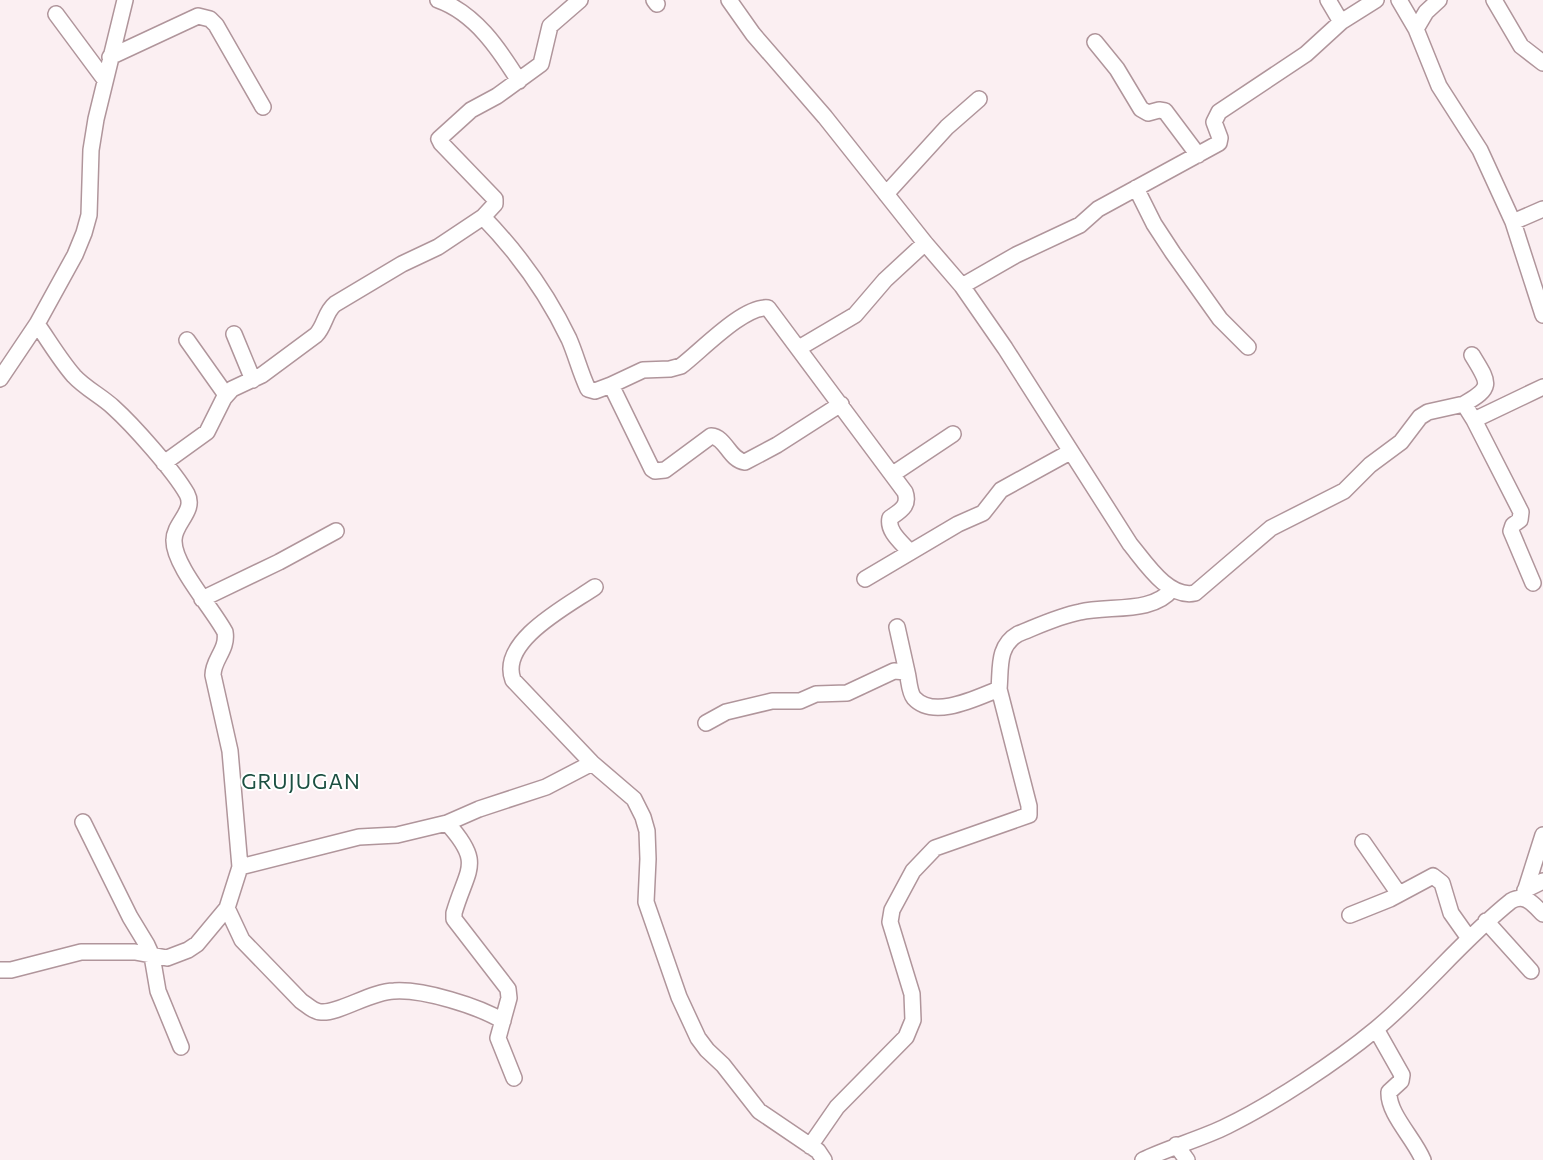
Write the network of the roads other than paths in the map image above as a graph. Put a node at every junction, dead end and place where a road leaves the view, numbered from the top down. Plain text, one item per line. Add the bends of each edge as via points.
1 (125, 0) edge
2 (438, 0) edge
3 (580, 0) edge
4 (729, 0) edge
5 (1328, 0) edge
6 (1376, 0) edge
7 (1399, 0) edge
8 (1439, 0) edge
9 (1494, 0) edge
10 (56, 14) dead end
11 (1341, 22) junction
12 (1416, 30) junction
13 (1095, 42) dead end
14 (110, 57) junction
15 (1543, 63) edge
16 (105, 80) junction
17 (519, 82) junction
18 (979, 99) dead end
19 (263, 107) dead end
20 (1198, 155) junction
21 (1136, 188) junction
22 (886, 194) junction
23 (1543, 209) edge
24 (483, 217) junction
25 (1513, 222) junction
26 (925, 242) junction
27 (962, 286) junction
28 (1543, 315) edge
29 (36, 324) junction
30 (234, 334) dead end
31 (187, 340) dead end
32 (1248, 347) dead end
33 (799, 348) junction
34 (1472, 355) dead end
35 (0, 379) edge
36 (253, 380) junction
37 (611, 385) junction
38 (1543, 387) edge
39 (226, 395) junction
40 (840, 404) junction
41 (1464, 404) junction
42 (1474, 420) junction
43 (953, 434) dead end
44 (1070, 452) junction
45 (164, 463) junction
46 (893, 474) junction
47 (336, 531) dead end
48 (909, 551) junction
49 (865, 578) dead end
50 (1533, 583) dead end
51 (595, 587) dead end
52 (1172, 589) junction
53 (202, 599) junction
54 (897, 627) dead end
55 (907, 672) junction
56 (999, 689) junction
57 (706, 723) dead end
58 (592, 763) junction
59 (83, 822) dead end
60 (447, 823) junction
61 (1543, 835) edge
62 (1363, 842) dead end
63 (240, 867) junction
64 (1543, 881) edge
65 (1399, 894) junction
66 (1524, 894) junction
67 (227, 908) junction
68 (1543, 914) edge
69 (1350, 915) dead end
70 (1486, 921) junction
71 (1468, 938) junction
72 (152, 956) junction
73 (0, 970) edge
74 (1530, 971) dead end
75 (503, 1021) junction
76 (1376, 1029) junction
77 (181, 1047) dead end
78 (514, 1078) dead end
79 (805, 1144) junction
80 (1176, 1145) junction
81 (824, 1160) edge
82 (1143, 1160) edge
83 (1187, 1160) edge
84 (1423, 1160) edge

1 - 14 street
2 - 17 street via 455,6 486,34
3 - 17 street via 550,26 541,64
4 - 22 street via 753,34
5 - 11 street
6 - 11 street
7 - 12 street
8 - 12 street via 1426,12
9 - 15 street via 1521,46
10 - 16 street
11 - 20 street via 1306,54 1215,115 1220,140
12 - 25 street via 1439,86 1480,150
13 - 20 street via 1117,69 1141,109 1148,113 1166,111
14 - 16 street
14 - 19 street via 204,16 216,25
16 - 29 street via 91,150 89,207 84,233
17 - 24 street via 471,110 439,138 495,199 495,204
18 - 22 street via 947,127
20 - 21 street
21 - 27 street via 1098,209 1080,226 1016,255
21 - 32 street via 1173,253 1220,319
22 - 26 street
23 - 25 street
24 - 36 street via 438,247 402,264 335,304 328,310 316,335
24 - 37 street via 504,237 539,284 569,340 588,388 595,391
25 - 28 street
26 - 27 street
26 - 33 street via 885,280 855,315
27 - 44 street
29 - 35 street
29 - 45 street via 74,376 118,411
30 - 36 street
31 - 39 street
33 - 37 street via 773,312 763,308 742,318 681,366 643,370
33 - 40 street
34 - 41 street via 1486,385 1482,394
36 - 39 street
37 - 40 street via 652,469 656,471 664,470 711,436 718,437 736,460 745,462
38 - 42 street
39 - 45 street via 207,432
40 - 46 street
41 - 42 street
41 - 52 street via 1428,412 1420,417 1402,442 1370,465 1344,491 1271,528 1195,593 1188,595
42 - 50 street via 1521,512 1520,520 1511,531
43 - 46 street
44 - 48 street via 1001,490 983,513
44 - 52 street via 1130,544
45 - 53 street via 188,496 187,510 174,539 175,549
46 - 48 street via 908,498 905,507 890,518 890,529
47 - 53 street
48 - 49 street
51 - 58 street via 524,638 514,656 511,675
52 - 56 street via 1160,601 1080,612 1011,638 1000,659
53 - 63 street via 220,624 226,640 213,667 230,751
54 - 55 street
55 - 56 street via 914,698 940,707 954,706
55 - 57 street via 894,671 847,693 816,694 794,702 772,701 726,712
56 - 79 street via 1030,806 1029,815 935,848 913,871 897,898 890,922 912,994 913,1020 906,1036
58 - 60 street via 546,787
58 - 79 street via 634,799 643,817 648,859 646,902 679,997 698,1038 759,1112
59 - 72 street
60 - 63 street via 397,835 359,837
60 - 75 street via 463,841 470,866 454,919 508,989
61 - 66 street
62 - 65 street
63 - 67 street
64 - 66 street
65 - 69 street
65 - 71 street via 1427,878 1438,877 1451,913
66 - 68 street
66 - 70 street
67 - 72 street via 188,950 167,958
67 - 75 street via 242,940 311,1009 321,1012 379,993 406,991 473,1006
70 - 71 street
70 - 74 street
71 - 76 street via 1430,980
72 - 73 street via 125,951 80,952 12,970
72 - 77 street via 158,992
75 - 78 street via 498,1038
76 - 80 street via 1311,1075 1226,1127
76 - 84 street via 1402,1075 1401,1081 1389,1092 1391,1108
79 - 81 street via 818,1151
80 - 82 street
80 - 83 street

